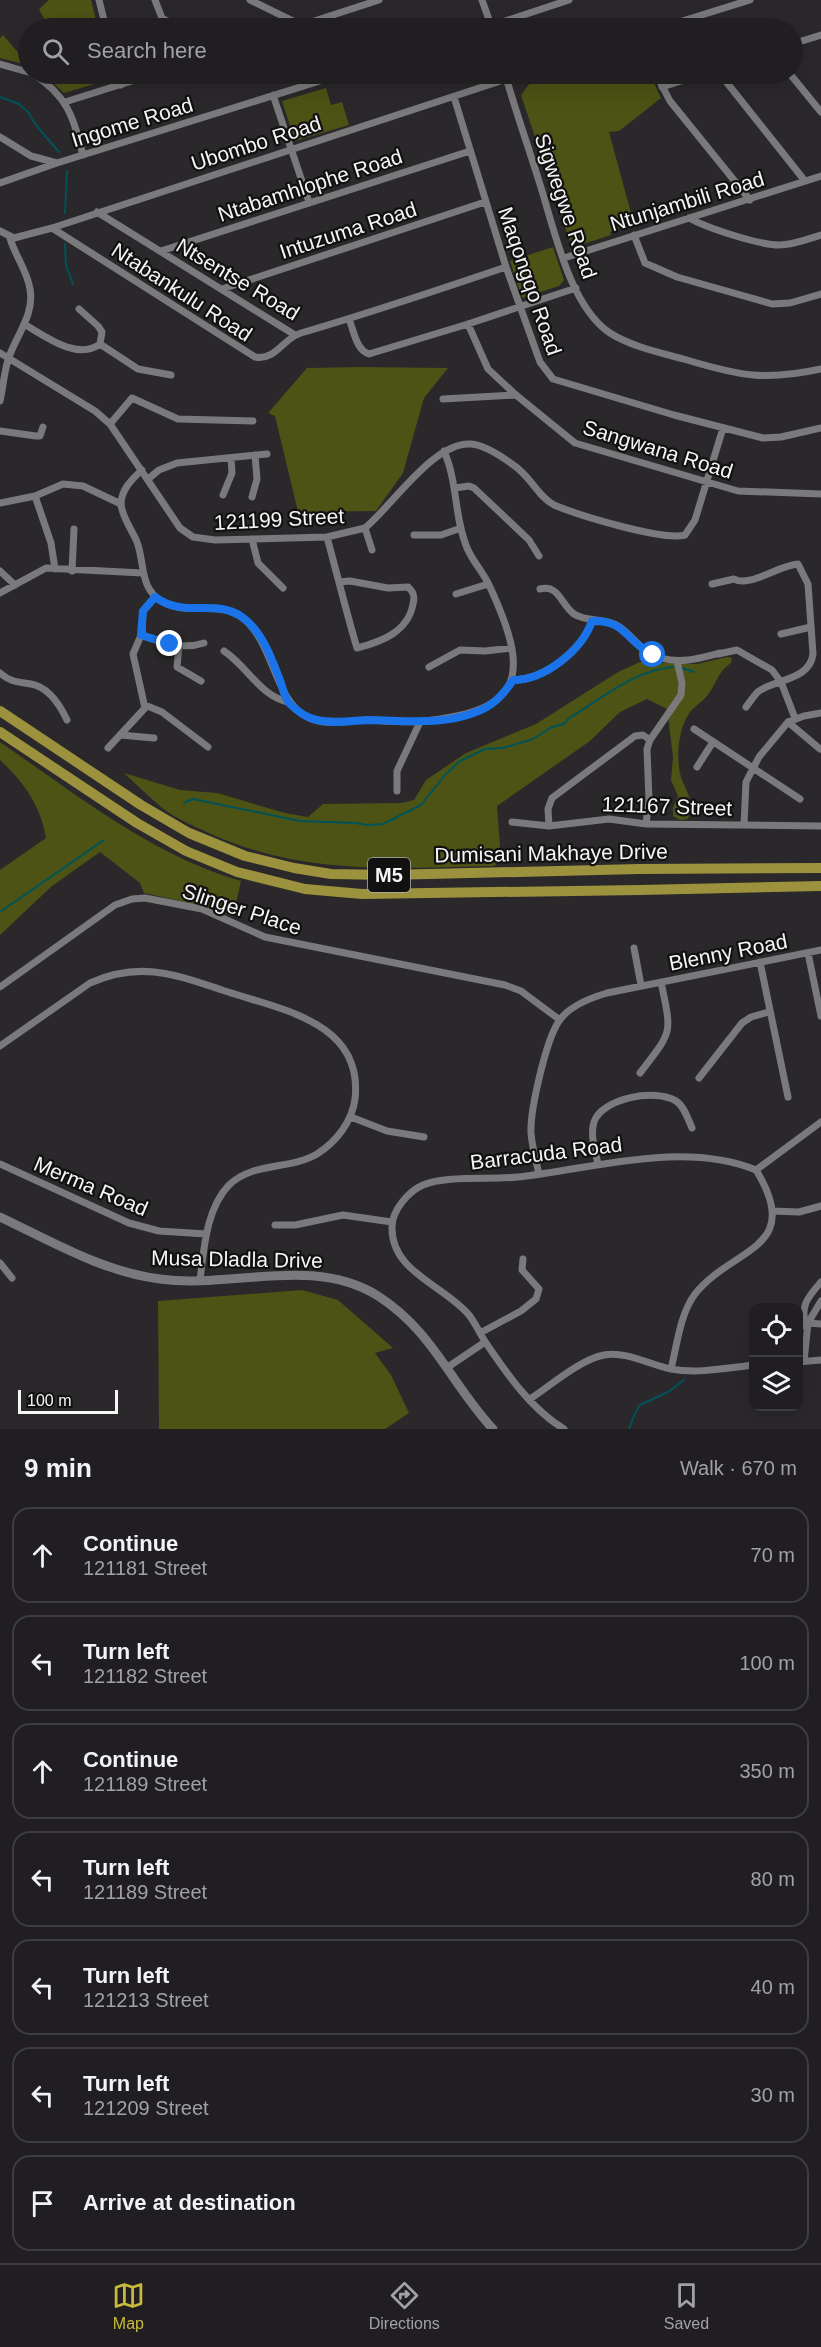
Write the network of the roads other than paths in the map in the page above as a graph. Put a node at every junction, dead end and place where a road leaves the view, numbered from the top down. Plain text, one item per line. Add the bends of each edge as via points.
1 (99, 0) edge
2 (155, 0) edge
3 (250, 0) edge
4 (376, 0) edge
5 (482, 0) edge
6 (569, 0) edge
7 (750, 0) edge
8 (104, 18) edge
9 (162, 18) edge
10 (286, 18) edge
11 (328, 18) edge
12 (486, 18) edge
13 (518, 18) edge
14 (692, 18) edge
15 (821, 35) edge
16 (803, 41) edge
17 (0, 64) edge
18 (18, 69) edge
19 (44, 84) edge
20 (124, 84) edge
21 (302, 84) edge
22 (486, 84) edge
23 (509, 84) edge
24 (661, 84) edge
25 (671, 84) edge
26 (728, 84) edge
27 (798, 84) edge
28 (121, 85) joint
29 (662, 87) junction
30 (273, 95) junction
31 (454, 97) junction
32 (65, 102) junction
33 (821, 112) edge
34 (0, 137) edge
35 (292, 149) junction
36 (470, 151) junction
37 (83, 155) junction
38 (35, 157) junction
39 (57, 163) junction
40 (35, 171) junction
41 (821, 176) edge
42 (805, 181) junction
43 (0, 183) edge
44 (750, 200) junction
45 (309, 202) junction
46 (485, 202) junction
47 (97, 212) junction
48 (688, 218) junction
49 (52, 228) junction
50 (0, 231) edge
51 (634, 235) junction
52 (821, 235) edge
53 (10, 238) junction
54 (161, 251) junction
55 (564, 258) junction
56 (506, 267) junction
57 (576, 288) junction
58 (222, 289) junction
59 (821, 294) edge
60 (521, 306) junction
61 (79, 309) dead end
62 (350, 319) junction
63 (24, 324) junction
64 (468, 324) junction
65 (295, 335) junction
66 (100, 344) junction
67 (0, 353) edge
68 (9, 358) junction
69 (821, 369) edge
70 (171, 375) dead end
71 (516, 394) junction
72 (443, 399) dead end
73 (0, 401) edge
74 (253, 421) dead end
75 (110, 424) junction
76 (43, 427) dead end
77 (723, 428) junction
78 (821, 428) edge
79 (0, 431) edge
80 (444, 451) junction
81 (267, 454) dead end
82 (255, 455) junction
83 (231, 458) junction
84 (142, 470) junction
85 (148, 479) junction
86 (705, 482) junction
87 (455, 488) junction
88 (821, 494) edge
89 (35, 495) junction
90 (224, 495) dead end
91 (252, 497) dead end
92 (0, 502) edge
93 (122, 504) junction
94 (74, 528) dead end
95 (365, 528) junction
96 (461, 528) junction
97 (414, 535) dead end
98 (327, 537) junction
99 (252, 539) junction
100 (372, 550) dead end
101 (538, 556) dead end
102 (55, 569) junction
103 (0, 571) edge
104 (72, 571) junction
105 (142, 573) junction
106 (339, 582) junction
107 (488, 584) junction
108 (712, 584) dead end
109 (15, 585) junction
110 (284, 588) dead end
111 (540, 589) dead end
112 (0, 593) edge
113 (456, 594) dead end
114 (155, 597) junction
115 (592, 621) junction
116 (811, 627) junction
117 (782, 634) dead end
118 (141, 635) junction
119 (204, 643) dead end
120 (179, 646) junction
121 (512, 648) junction
122 (224, 651) dead end
123 (720, 653) dead end
124 (710, 656) junction
125 (677, 661) junction
126 (429, 667) dead end
127 (0, 674) edge
128 (513, 680) junction
129 (201, 681) dead end
130 (781, 682) junction
131 (288, 702) junction
132 (145, 705) junction
133 (746, 707) dead end
134 (0, 711) edge
135 (821, 713) edge
136 (67, 720) dead end
137 (791, 720) junction
138 (420, 722) junction
139 (694, 729) dead end
140 (0, 732) edge
141 (120, 735) junction
142 (154, 738) dead end
143 (650, 740) junction
144 (713, 742) junction
145 (208, 747) dead end
146 (108, 748) dead end
147 (820, 749) edge
148 (697, 767) dead end
149 (752, 767) junction
150 (398, 790) dead end
151 (800, 799) dead end
152 (512, 822) dead end
153 (646, 824) junction
154 (744, 825) junction
155 (549, 826) junction
156 (821, 826) edge
157 (821, 868) edge
158 (821, 886) edge
159 (634, 948) dead end
160 (821, 950) edge
161 (808, 953) junction
162 (760, 962) junction
163 (661, 982) junction
164 (641, 985) junction
165 (0, 987) edge
166 (769, 1012) junction
167 (821, 1016) edge
168 (560, 1020) junction
169 (0, 1046) edge
170 (640, 1073) dead end
171 (699, 1078) dead end
172 (788, 1097) dead end
173 (351, 1117) junction
174 (821, 1122) edge
175 (692, 1128) dead end
176 (424, 1137) dead end
177 (0, 1164) edge
178 (598, 1164) junction
179 (756, 1170) junction
180 (539, 1174) junction
181 (821, 1206) edge
182 (772, 1211) junction
183 (0, 1216) edge
184 (392, 1222) junction
185 (275, 1225) dead end
186 (206, 1234) junction
187 (523, 1259) dead end
188 (0, 1263) edge
189 (12, 1278) dead end
190 (200, 1280) junction
191 (821, 1282) edge
192 (821, 1301) edge
193 (821, 1324) edge
194 (807, 1326) junction
195 (480, 1333) junction
196 (485, 1342) junction
197 (802, 1357) edge
198 (821, 1360) edge
199 (803, 1361) edge
200 (749, 1365) edge
201 (448, 1367) junction
202 (671, 1369) junction
203 (530, 1399) junction
204 (494, 1429) edge
205 (564, 1429) edge

1 - 8 street
2 - 9 street
3 - 10 street
4 - 11 street
5 - 12 street
6 - 13 street
7 - 14 street
15 - 16 street
17 - 18 street
19 - 32 street
20 - 28 street
21 - 30 street, Ingome Road
22 - 31 street, Ubombo Road
23 - 55 street, Sigwegwe Road
24 - 29 street
25 - 29 street
26 - 42 street
27 - 33 street
28 - 32 street
29 - 44 street
30 - 35 street
30 - 37 street, Ingome Road
31 - 35 street, Ubombo Road
31 - 36 street, Maqongqo Road
32 - 37 street
34 - 38 street, Ingome Road
35 - 45 street
35 - 47 street, Ubombo Road
36 - 45 street, Ntabamhlophe Road
36 - 46 street, Maqongqo Road
37 - 39 street, Ingome Road
38 - 39 street, Ingome Road
38 - 40 street
39 - 40 street
40 - 43 street
41 - 42 street, Ntunjambili Road
42 - 44 street, Ntunjambili Road
44 - 48 street, Ntunjambili Road
45 - 54 street, Ntabamhlophe Road
46 - 56 street, Maqongqo Road
46 - 58 street, Intuzuma Road
47 - 49 street, Ubombo Road
47 - 54 street, Ntsentse Road
48 - 51 street, Ntunjambili Road
48 - 52 street via 774,245
49 - 53 street, Ubombo Road
49 - 65 street, Ntabankulu Road via 255,357 270,356
50 - 53 street
51 - 55 street, Ntunjambili Road
51 - 59 street via 645,263 677,277 772,304
53 - 63 street via 31,292
54 - 58 street, Ntsentse Road
55 - 57 street, Sigwegwe Road
56 - 60 street, Maqongqo Road
56 - 62 street, Ntsentse Road
57 - 60 street
57 - 69 street, Sigwegwe Road via 601,326 636,345 754,377
58 - 65 street, Ntsentse Road
60 - 64 street
60 - 77 street, Maqongqo Road via 540,362 553,379
61 - 66 street via 102,330
62 - 64 street via 359,347 369,354
62 - 65 street, Ntsentse Road
63 - 66 street via 76,349 90,350
63 - 68 street
64 - 71 street, Sangwana Road via 488,369
66 - 70 street via 138,369
67 - 68 street, 121199 Street
68 - 73 street
68 - 75 street, 121199 Street
71 - 72 street
71 - 86 street, Sangwana Road via 581,446
74 - 75 street via 178,419 132,399
75 - 84 street, 121199 Street
76 - 79 street via 40,436
77 - 78 street, Maqongqo Road via 763,438
77 - 86 street
80 - 86 street via 466,444 480,446 522,471 543,499 567,511 676,536 685,535 693,527
80 - 87 street
80 - 95 street via 430,460
81 - 82 street
82 - 83 street
82 - 91 street
83 - 85 street via 177,463
83 - 90 street via 232,473
84 - 85 street, 121199 Street
84 - 93 street via 125,490
85 - 99 street, 121199 Street via 186,533 200,539
86 - 88 street, Sangwana Road via 753,492
87 - 96 street
87 - 101 street via 474,488 529,540
89 - 92 street
89 - 93 street via 57,485 77,484
89 - 102 street
93 - 105 street via 139,549
94 - 104 street
95 - 98 street, 121199 Street
95 - 100 street, 121199 Street
96 - 97 street via 441,535
96 - 107 street via 467,548
98 - 99 street, 121199 Street
98 - 106 street
99 - 110 street via 258,563
102 - 104 street
102 - 109 street via 46,568
103 - 109 street
104 - 105 street
105 - 114 street
106 - 106 street via 357,648 385,639 401,627 413,606 413,592 406,587
107 - 113 street
107 - 121 street
108 - 116 street via 753,580 782,567 799,565 808,584
109 - 112 street
111 - 115 street via 553,589 571,612
114 - 118 street via 143,611
114 - 131 street via 182,609 224,609 243,618 266,646
115 - 125 street via 611,622 644,651
115 - 128 street via 585,638 557,663 533,676
116 - 117 street
116 - 130 street via 812,662
118 - 120 street
118 - 132 street via 133,657
119 - 120 street
120 - 129 street via 177,668
121 - 126 street via 460,650
121 - 128 street
122 - 131 street via 270,696
123 - 124 street
124 - 125 street
124 - 130 street via 737,650 766,665
125 - 143 street via 681,695
127 - 136 street via 48,693
128 - 138 street via 497,701 475,712
130 - 133 street via 759,691
130 - 137 street
131 - 138 street via 317,720
132 - 141 street
132 - 145 street via 162,712
134 - 157 main road, Dumisani Makhaye Drive / M5 via 189,833 245,856 294,868 331,874 388,875
135 - 137 street
137 - 147 street
137 - 149 street
138 - 150 street via 397,771
139 - 144 street
140 - 158 main road, Dumisani Makhaye Drive / M5 via 186,851 244,874 305,889 362,894
141 - 142 street
141 - 146 street
143 - 153 street via 646,757
143 - 155 street via 635,736 552,798
144 - 148 street
144 - 149 street
149 - 151 street
149 - 154 street via 744,791
152 - 155 street, 121167 Street
153 - 154 street, 121167 Street
153 - 155 street, 121167 Street via 601,819
154 - 156 street, 121167 Street
159 - 164 street
160 - 161 street, Blenny Road
161 - 162 street, Blenny Road
161 - 167 street
162 - 163 street, Blenny Road
162 - 166 street
163 - 164 street, Blenny Road
163 - 170 street via 669,1032
164 - 168 street, Blenny Road via 593,996
165 - 168 street, Slinger Place via 115,904 145,898 202,909 265,938 505,985
166 - 171 street via 742,1023
166 - 172 street
168 - 180 street via 531,1119
169 - 173 street via 90,983 124,971 163,972 304,1017 324,1028 341,1044 352,1065 356,1091
173 - 176 street via 387,1131
173 - 186 street via 330,1145 316,1154 238,1177 221,1195
174 - 179 street
175 - 178 street via 681,1105 672,1099 655,1095 617,1102 604,1108 594,1122
177 - 186 street, Merma Road via 137,1226
178 - 179 street, Barracuda Road via 646,1158 705,1158
178 - 180 street, Barracuda Road
179 - 182 street
180 - 184 street, Barracuda Road via 426,1184 410,1193
181 - 182 street via 799,1212
182 - 202 street via 769,1231 760,1244 716,1274 690,1302
183 - 190 street, Musa Dladla Drive via 119,1271 163,1280
184 - 185 street via 344,1215
184 - 195 street via 394,1246 404,1262 461,1307
186 - 190 street
187 - 195 street via 522,1270 538,1289 536,1299
188 - 189 street
190 - 201 street, Musa Dladla Drive via 303,1276 354,1284 400,1311 422,1332
191 - 194 street via 804,1307
192 - 194 street
193 - 194 street
194 - 197 street
195 - 196 street
196 - 201 street
196 - 203 street
198 - 199 street
200 - 202 street via 700,1371
201 - 204 street, Musa Dladla Drive
202 - 203 street via 604,1355
203 - 205 street

